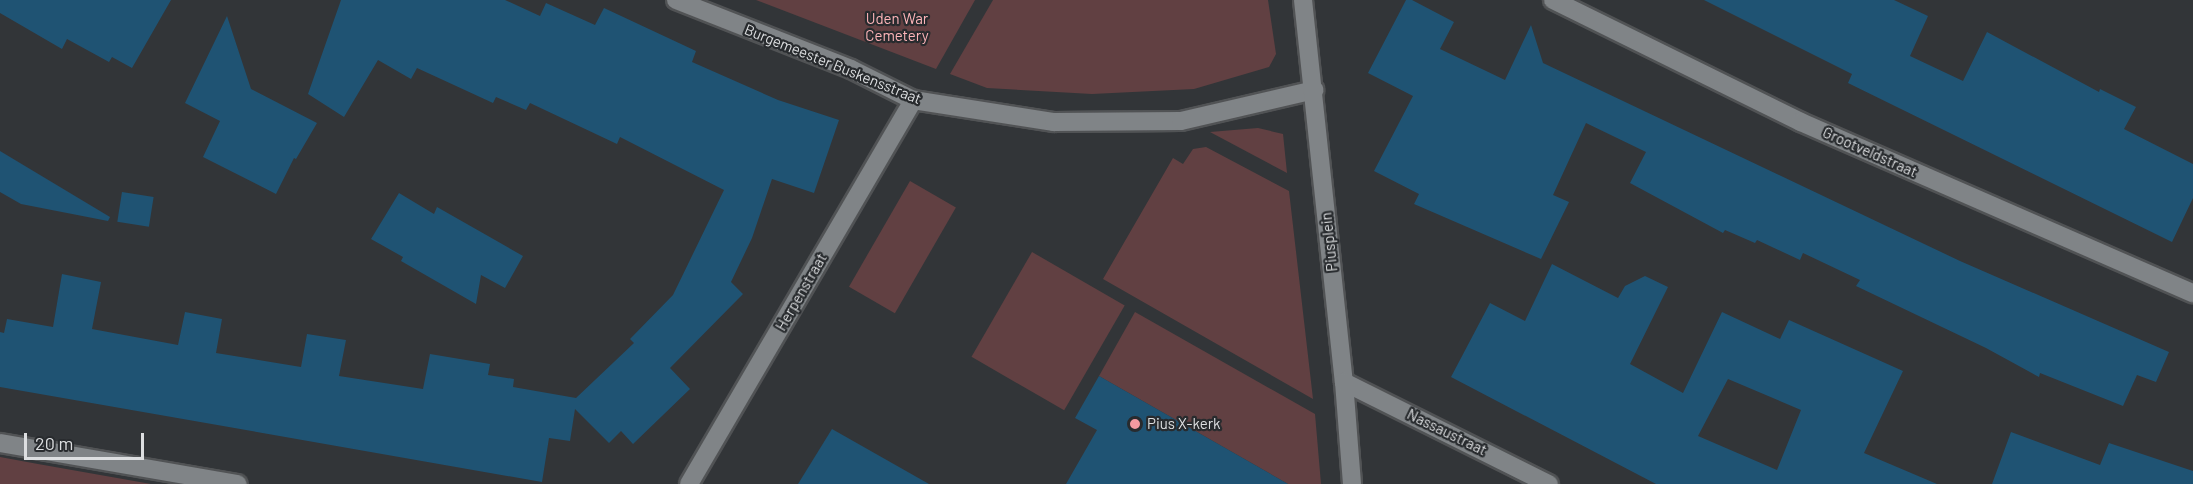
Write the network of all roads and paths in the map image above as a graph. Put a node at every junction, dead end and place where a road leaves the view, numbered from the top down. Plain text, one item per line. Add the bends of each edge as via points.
1 (676, 0) edge
2 (1303, 0) edge
3 (1553, 0) edge
4 (1314, 90) junction
5 (912, 100) junction
6 (2193, 293) edge
7 (1344, 382) junction
8 (0, 443) edge
9 (237, 484) edge
10 (689, 484) edge
11 (1352, 484) edge
12 (1549, 484) edge

1 - 5 street, Burgemeester Buskensstraat via 851,69
2 - 4 street, Piusplein
3 - 6 street, Grootveldstraat via 1801,122
4 - 5 street, Burgemeester Buskensstraat via 1181,122 1054,122
4 - 7 street, Piusplein
5 - 10 street, Herpenstraat
7 - 11 street, Piusplein
7 - 12 street, Nassaustraat
8 - 9 street

